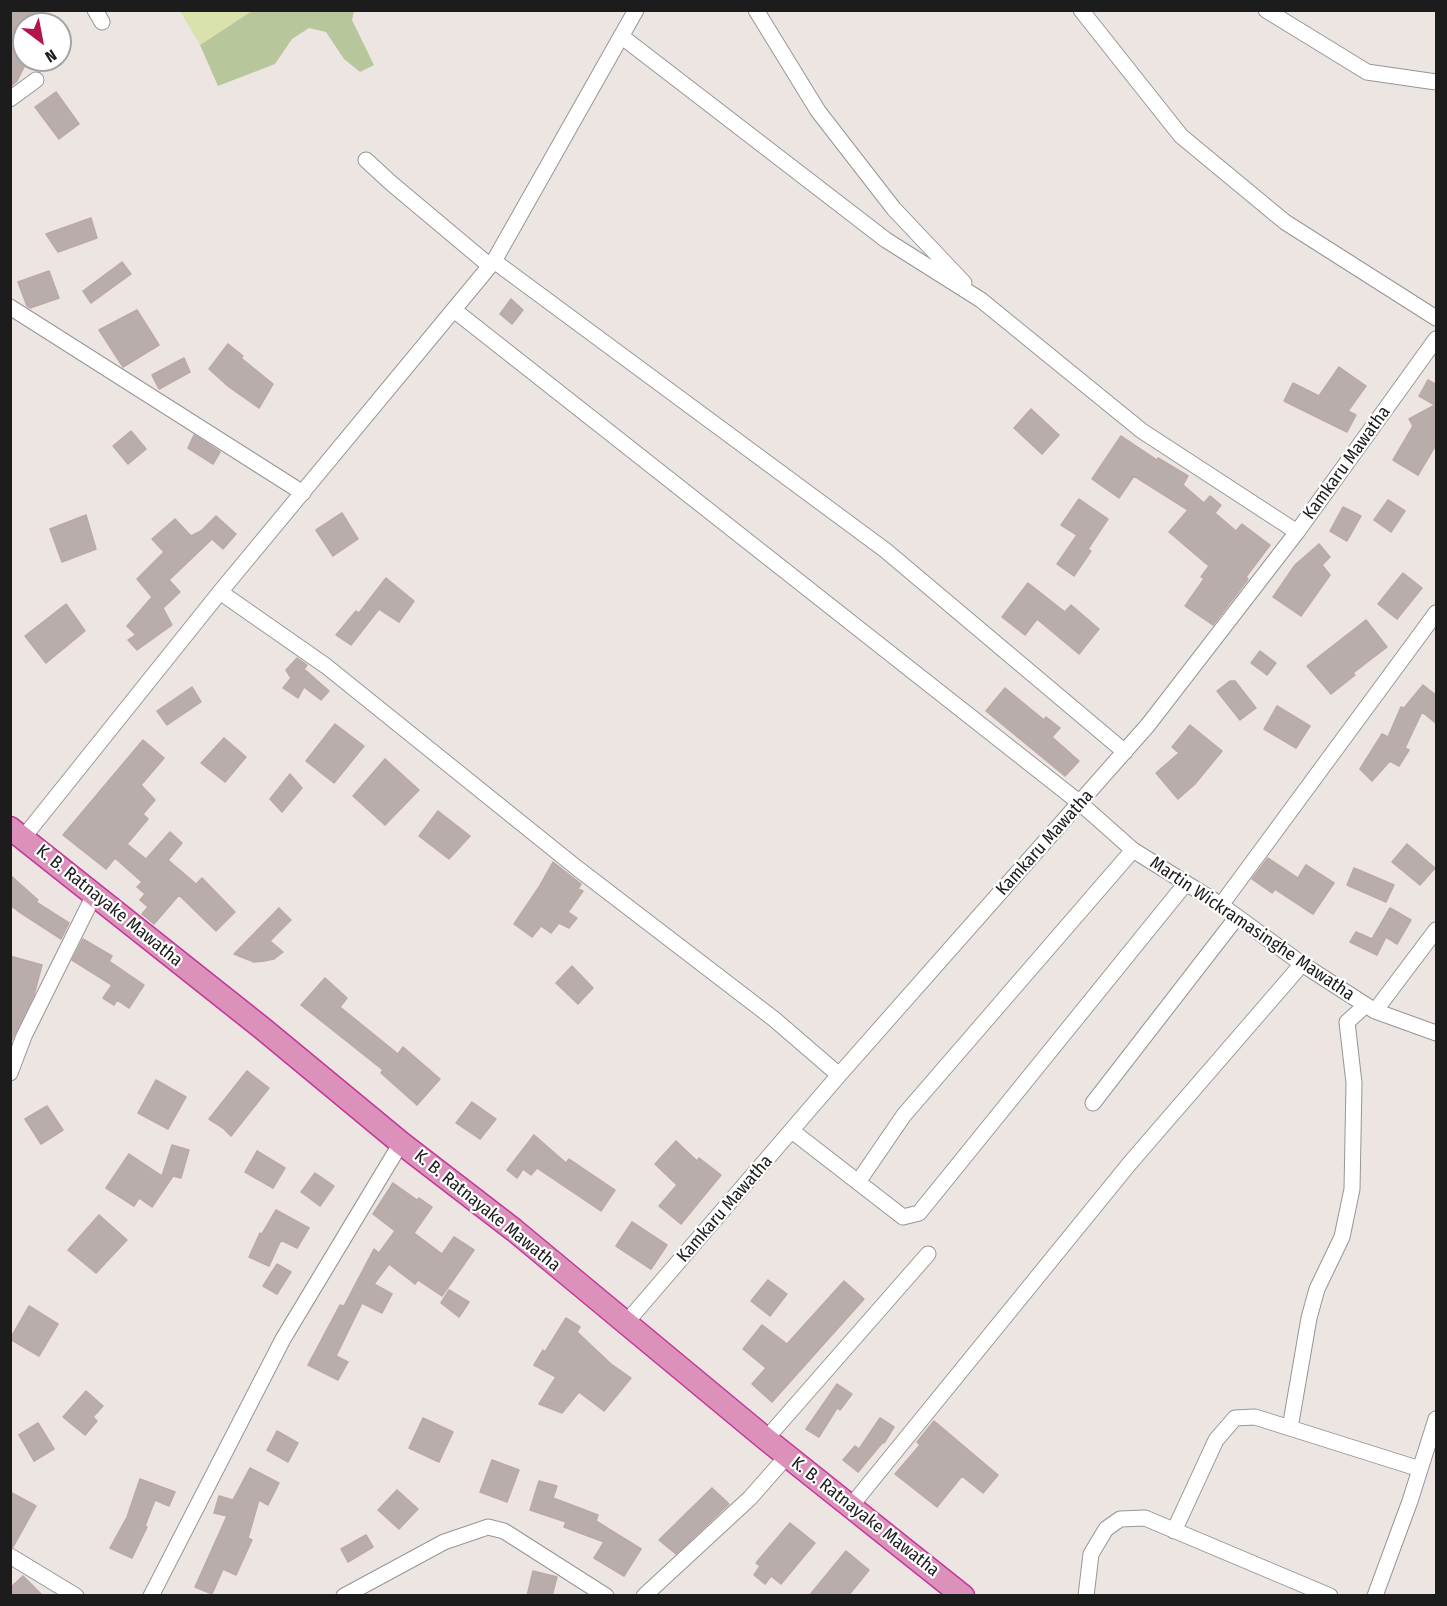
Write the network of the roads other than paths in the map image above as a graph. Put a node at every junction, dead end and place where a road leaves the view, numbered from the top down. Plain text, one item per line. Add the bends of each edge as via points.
1 (636, 10) edge
2 (756, 10) edge
3 (1081, 10) edge
4 (1266, 10) edge
5 (621, 36) junction
6 (36, 80) dead end
7 (1437, 82) edge
8 (10, 99) edge
9 (366, 160) dead end
10 (492, 264) junction
11 (981, 300) junction
12 (10, 307) edge
13 (454, 310) junction
14 (1437, 318) edge
15 (1437, 339) edge
16 (303, 493) junction
17 (1298, 532) junction
18 (220, 592) junction
19 (1437, 613) edge
20 (1125, 752) junction
21 (1080, 803) junction
22 (17, 833) edge
23 (1133, 849) junction
24 (1186, 883) junction
25 (94, 895) junction
26 (1221, 905) junction
27 (1237, 917) junction
28 (1437, 930) edge
29 (1302, 964) junction
30 (1371, 1008) junction
31 (1437, 1033) edge
32 (10, 1073) edge
33 (839, 1075) junction
34 (1093, 1103) dead end
35 (792, 1131) junction
36 (401, 1143) junction
37 (858, 1182) junction
38 (928, 1254) dead end
39 (625, 1324) junction
40 (1437, 1419) edge
41 (1290, 1428) junction
42 (766, 1439) junction
43 (1433, 1444) edge
44 (787, 1456) junction
45 (1420, 1469) junction
46 (851, 1506) junction
47 (1174, 1531) junction
48 (10, 1556) edge
49 (76, 1596) edge
50 (151, 1596) edge
51 (344, 1596) edge
52 (606, 1596) edge
53 (644, 1596) edge
54 (963, 1596) edge
55 (1086, 1596) edge
56 (1330, 1596) edge
57 (1375, 1596) edge

1 - 5 street
2 - 11 street via 818,111 894,209
3 - 14 street via 1181,136 1285,222
4 - 7 street via 1366,72
5 - 10 street
5 - 11 street via 886,240
6 - 8 street
9 - 10 street
10 - 13 street
10 - 20 street via 885,550
11 - 17 street via 1142,431
12 - 16 street
13 - 16 street
13 - 21 street, Martin Wickramasinghe Mawatha
15 - 17 street, Kamkaru Mawatha
16 - 18 street
17 - 20 street, Kamkaru Mawatha
18 - 22 street
18 - 33 street via 326,666 577,868 774,1019
19 - 26 street
20 - 21 street, Kamkaru Mawatha
21 - 23 street, Martin Wickramasinghe Mawatha
21 - 33 street, Kamkaru Mawatha
22 - 25 highway, K. B. Ratnayake Mawatha
23 - 24 street, Martin Wickramasinghe Mawatha
23 - 37 street via 904,1115
24 - 26 street, Martin Wickramasinghe Mawatha
24 - 37 street via 919,1213 903,1217
25 - 32 street via 24,1036
25 - 36 highway, K. B. Ratnayake Mawatha
26 - 27 street, Martin Wickramasinghe Mawatha
27 - 29 street, Martin Wickramasinghe Mawatha
27 - 34 street
28 - 30 street
29 - 30 street, Martin Wickramasinghe Mawatha
29 - 46 street via 1130,1163
30 - 31 street, Martin Wickramasinghe Mawatha
30 - 41 street via 1347,1022 1354,1083 1352,1189 1342,1237 1317,1289 1309,1318
33 - 35 street, Kamkaru Mawatha
35 - 37 street
35 - 39 street, Kamkaru Mawatha
36 - 39 highway, K. B. Ratnayake Mawatha via 514,1230
36 - 50 street via 283,1339
38 - 42 street
39 - 42 highway, K. B. Ratnayake Mawatha
40 - 43 street
41 - 45 street
41 - 47 street via 1255,1417 1235,1418 1216,1440
42 - 44 highway, K. B. Ratnayake Mawatha
43 - 45 street
44 - 46 highway, K. B. Ratnayake Mawatha
44 - 53 street via 750,1498
45 - 57 street
46 - 54 highway, K. B. Ratnayake Mawatha
47 - 55 street via 1145,1518 1120,1519 1106,1529 1091,1554
47 - 56 street
48 - 49 street
51 - 52 street via 444,1542 488,1527 504,1531

